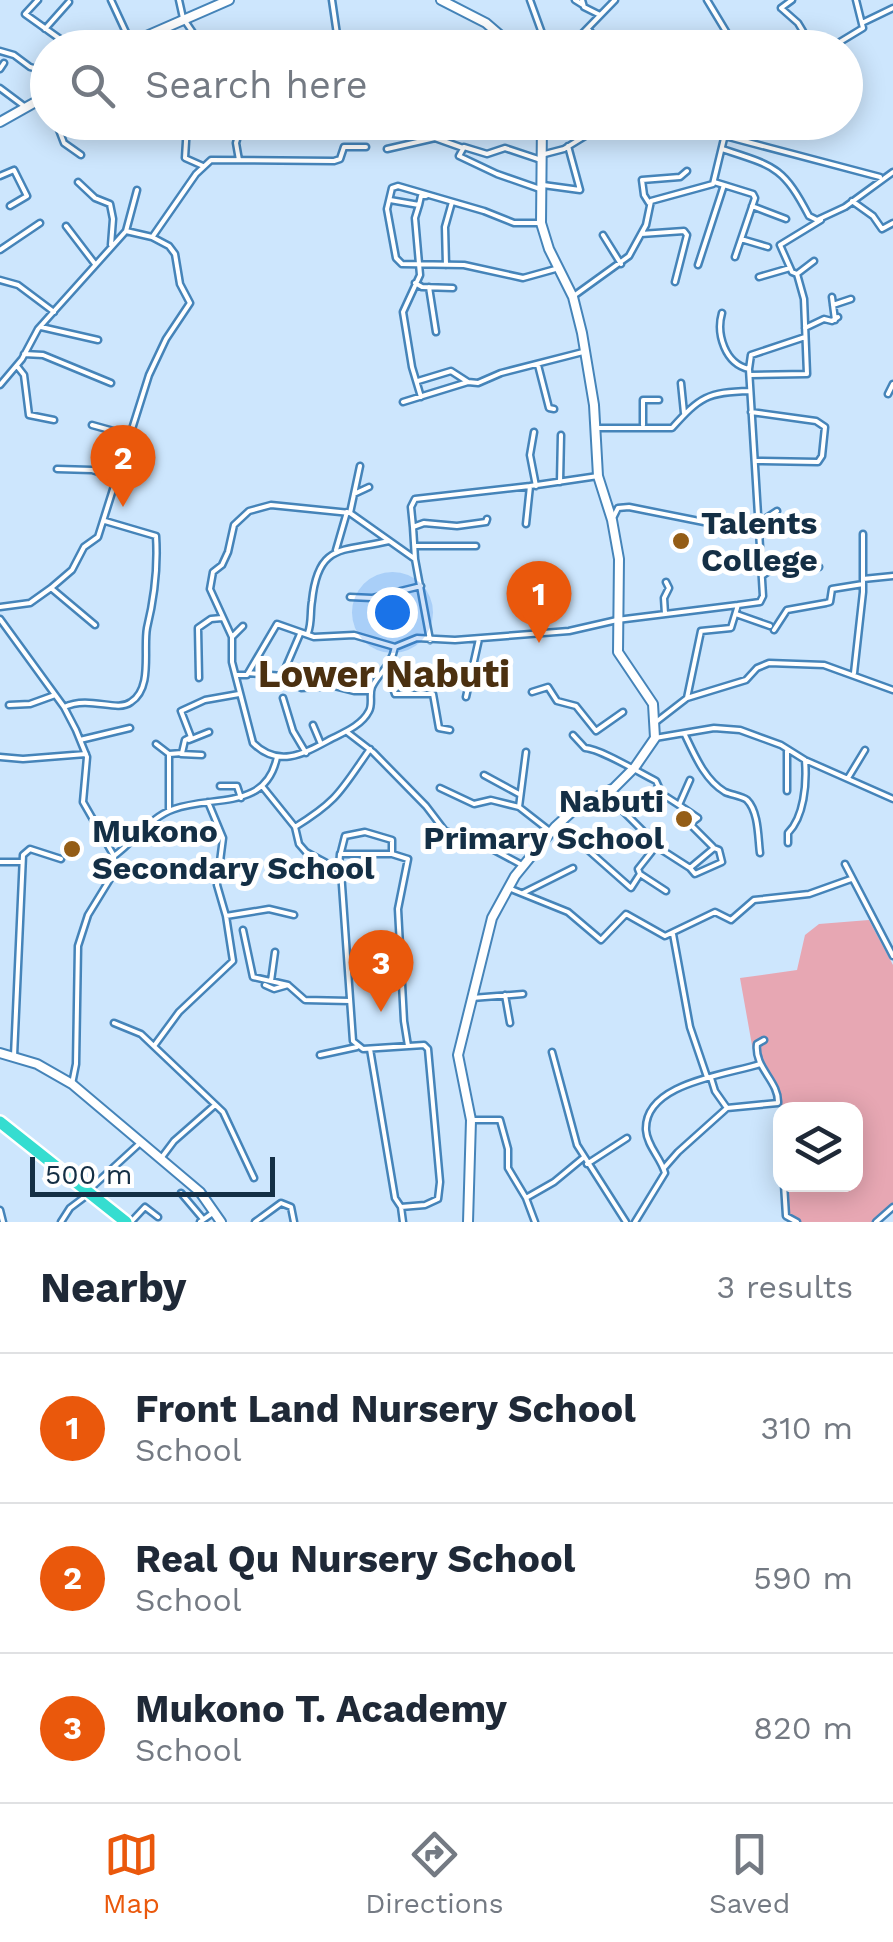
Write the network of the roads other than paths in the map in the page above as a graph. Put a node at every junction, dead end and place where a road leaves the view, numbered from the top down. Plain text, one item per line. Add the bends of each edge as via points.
1 (38, 0) edge
2 (111, 0) edge
3 (180, 0) edge
4 (332, 0) edge
5 (441, 0) edge
6 (530, 0) edge
7 (575, 0) edge
8 (615, 0) edge
9 (707, 0) edge
10 (792, 0) edge
11 (856, 0) edge
12 (70, 2) edge
13 (223, 2) edge
14 (583, 3) edge
15 (893, 8) edge
16 (602, 16) junction
17 (184, 18) junction
18 (862, 24) junction
19 (45, 29) joint
20 (125, 30) edge
21 (158, 30) edge
22 (192, 30) edge
23 (336, 30) edge
24 (494, 30) edge
25 (541, 30) edge
26 (588, 30) edge
27 (725, 30) edge
28 (802, 30) edge
29 (860, 30) edge
30 (0, 51) edge
31 (4, 63) dead end
32 (30, 67) edge
33 (0, 69) edge
34 (0, 88) edge
35 (30, 106) edge
36 (26, 108) junction
37 (0, 122) edge
38 (63, 140) edge
39 (186, 140) edge
40 (237, 140) edge
41 (425, 140) edge
42 (440, 140) edge
43 (542, 140) edge
44 (578, 140) edge
45 (724, 140) edge
46 (740, 140) edge
47 (366, 146) dead end
48 (568, 146) junction
49 (463, 148) junction
50 (387, 149) dead end
51 (722, 149) junction
52 (81, 155) dead end
53 (541, 158) junction
54 (239, 160) junction
55 (203, 166) junction
56 (686, 171) dead end
57 (893, 172) edge
58 (0, 176) edge
59 (882, 178) junction
60 (78, 182) dead end
61 (714, 182) junction
62 (724, 186) junction
63 (540, 187) junction
64 (137, 190) dead end
65 (436, 197) junction
66 (388, 199) junction
67 (852, 201) junction
68 (452, 202) junction
69 (650, 203) junction
70 (419, 205) junction
71 (10, 206) dead end
72 (752, 206) junction
73 (786, 219) dead end
74 (821, 220) junction
75 (541, 223) junction
76 (893, 223) edge
77 (40, 224) dead end
78 (66, 226) dead end
79 (126, 231) junction
80 (642, 234) junction
81 (603, 235) dead end
82 (152, 237) junction
83 (741, 238) junction
84 (111, 246) junction
85 (768, 247) dead end
86 (0, 250) edge
87 (735, 257) dead end
88 (814, 261) dead end
89 (95, 264) junction
90 (421, 264) junction
91 (621, 264) junction
92 (446, 265) junction
93 (698, 265) dead end
94 (559, 268) junction
95 (790, 268) junction
96 (797, 274) junction
97 (759, 277) dead end
98 (0, 280) edge
99 (675, 282) dead end
100 (415, 283) junction
101 (429, 287) junction
102 (453, 288) dead end
103 (573, 297) junction
104 (832, 298) dead end
105 (851, 299) dead end
106 (833, 306) junction
107 (54, 312) junction
108 (722, 313) dead end
109 (41, 326) junction
110 (805, 328) junction
111 (436, 332) dead end
112 (805, 337) junction
113 (98, 340) dead end
114 (586, 352) junction
115 (24, 354) junction
116 (538, 364) junction
117 (17, 366) junction
118 (749, 372) junction
119 (418, 381) junction
120 (111, 382) dead end
121 (468, 382) junction
122 (682, 383) dead end
123 (893, 384) edge
124 (0, 385) edge
125 (750, 391) junction
126 (888, 394) dead end
127 (422, 397) junction
128 (659, 400) dead end
129 (403, 402) dead end
130 (554, 409) dead end
131 (751, 412) junction
132 (684, 413) junction
133 (54, 420) dead end
134 (92, 425) dead end
135 (643, 426) junction
136 (596, 428) junction
137 (534, 432) dead end
138 (128, 435) junction
139 (561, 435) dead end
140 (755, 461) junction
141 (360, 466) dead end
142 (57, 469) dead end
143 (598, 476) junction
144 (116, 477) junction
145 (560, 482) junction
146 (533, 486) junction
147 (369, 487) dead end
148 (354, 494) junction
149 (776, 511) dead end
150 (349, 513) junction
151 (487, 519) dead end
152 (612, 520) junction
153 (105, 521) junction
154 (715, 521) dead end
155 (759, 523) junction
156 (526, 524) dead end
157 (412, 527) junction
158 (863, 534) dead end
159 (390, 540) junction
160 (414, 546) junction
161 (476, 546) dead end
162 (336, 550) junction
163 (415, 560) junction
164 (819, 566) dead end
165 (763, 575) junction
166 (893, 576) edge
167 (863, 581) junction
168 (666, 582) dead end
169 (421, 586) junction
170 (51, 588) junction
171 (350, 597) dead end
172 (738, 605) junction
173 (0, 608) edge
174 (665, 614) junction
175 (736, 614) junction
176 (222, 618) junction
177 (0, 619) edge
178 (616, 620) junction
179 (95, 625) dead end
180 (243, 626) dead end
181 (303, 634) junction
182 (232, 637) junction
183 (479, 639) junction
184 (430, 640) junction
185 (395, 647) junction
186 (387, 670) junction
187 (248, 673) junction
188 (854, 673) junction
189 (236, 675) junction
190 (199, 678) dead end
191 (300, 688) dead end
192 (893, 690) edge
193 (371, 691) junction
194 (532, 692) dead end
195 (240, 694) junction
196 (56, 695) junction
197 (466, 697) dead end
198 (283, 698) dead end
199 (687, 698) junction
200 (9, 704) dead end
201 (64, 708) junction
202 (623, 712) dead end
203 (656, 722) junction
204 (313, 725) dead end
205 (130, 728) dead end
206 (450, 730) dead end
207 (293, 731) junction
208 (208, 732) dead end
209 (284, 732) dead end
210 (347, 732) junction
211 (685, 733) junction
212 (573, 735) dead end
213 (655, 738) junction
214 (80, 740) junction
215 (185, 740) junction
216 (156, 744) dead end
217 (321, 744) junction
218 (370, 749) junction
219 (786, 749) junction
220 (864, 750) dead end
221 (526, 752) dead end
222 (86, 754) junction
223 (169, 754) junction
224 (181, 754) junction
225 (306, 754) junction
226 (202, 755) dead end
227 (0, 757) edge
228 (277, 757) junction
229 (805, 760) junction
230 (632, 770) junction
231 (484, 776) dead end
232 (848, 778) junction
233 (690, 780) dead end
234 (220, 786) dead end
235 (262, 786) junction
236 (440, 788) dead end
237 (687, 789) junction
238 (787, 791) dead end
239 (520, 794) junction
240 (605, 794) junction
241 (694, 794) dead end
242 (242, 798) junction
243 (893, 799) edge
244 (208, 802) junction
245 (679, 804) junction
246 (519, 807) junction
247 (169, 810) junction
248 (294, 826) junction
249 (553, 830) junction
250 (788, 844) dead end
251 (656, 845) junction
252 (714, 848) junction
253 (760, 853) dead end
254 (340, 854) junction
255 (392, 854) junction
256 (114, 856) junction
257 (61, 859) dead end
258 (0, 862) edge
259 (22, 862) junction
260 (845, 864) dead end
261 (523, 866) junction
262 (338, 868) junction
263 (574, 868) dead end
264 (690, 868) junction
265 (640, 874) junction
266 (851, 879) junction
267 (507, 888) junction
268 (666, 891) dead end
269 (523, 893) junction
270 (294, 915) dead end
271 (226, 916) junction
272 (243, 930) dead end
273 (673, 934) junction
274 (275, 952) dead end
275 (893, 956) edge
276 (271, 981) junction
277 (265, 984) dead end
278 (288, 985) junction
279 (523, 994) dead end
280 (504, 996) junction
281 (472, 998) junction
282 (350, 1000) junction
283 (114, 1023) dead end
284 (510, 1023) dead end
285 (764, 1040) dead end
286 (154, 1046) junction
287 (408, 1046) junction
288 (357, 1047) junction
289 (370, 1050) junction
290 (552, 1052) dead end
291 (0, 1053) edge
292 (320, 1055) dead end
293 (14, 1056) junction
294 (760, 1064) junction
295 (709, 1077) junction
296 (72, 1084) junction
297 (778, 1102) edge
298 (773, 1103) edge
299 (216, 1104) junction
300 (727, 1108) junction
301 (471, 1120) junction
302 (0, 1122) edge
303 (627, 1138) dead end
304 (142, 1140) junction
305 (162, 1157) junction
306 (586, 1161) junction
307 (664, 1168) junction
308 (254, 1178) dead end
309 (89, 1192) junction
310 (784, 1192) edge
311 (181, 1193) dead end
312 (526, 1198) junction
313 (401, 1207) junction
314 (893, 1207) edge
315 (0, 1210) edge
316 (214, 1212) junction
317 (158, 1216) dead end
318 (202, 1220) edge
319 (3, 1222) edge
320 (61, 1222) edge
321 (129, 1222) edge
322 (222, 1222) edge
323 (255, 1222) edge
324 (294, 1222) edge
325 (403, 1222) edge
326 (468, 1222) edge
327 (535, 1222) edge
328 (626, 1222) edge
329 (635, 1222) edge
330 (797, 1222) edge
331 (876, 1222) edge

1 - 19 street via 25,12
2 - 20 street
3 - 17 street
4 - 23 street
5 - 24 street
6 - 25 street
7 - 14 street
8 - 16 street
9 - 27 street
10 - 28 street via 782,8
11 - 18 street
12 - 19 street
13 - 17 street
14 - 16 street
15 - 18 street
16 - 26 street
17 - 21 street
17 - 22 street
18 - 29 street
30 - 32 street
31 - 33 street
34 - 36 street
35 - 36 street
36 - 37 street
38 - 52 street
39 - 55 street via 185,158
40 - 54 street
41 - 50 street
42 - 49 street
43 - 53 street
44 - 48 street
45 - 51 street
46 - 59 street
47 - 54 street via 344,147 334,161
48 - 53 street
48 - 63 street via 580,190
49 - 53 street via 487,154 506,148
49 - 63 street via 460,157
51 - 61 street
51 - 74 street via 778,169 809,216
53 - 63 street
54 - 55 street
55 - 82 street
56 - 69 street via 642,180
57 - 59 street
58 - 71 street via 12,169 27,196
59 - 67 street
60 - 84 street via 110,204
61 - 62 street
61 - 69 street
62 - 72 street via 753,194
62 - 93 street
63 - 75 street
64 - 79 street
65 - 66 street via 395,186
65 - 68 street
65 - 70 street via 421,196
66 - 70 street
66 - 90 street via 397,261
67 - 74 street
67 - 76 street via 882,229
68 - 75 street via 514,223
68 - 92 street
69 - 80 street
70 - 90 street
72 - 73 street
72 - 83 street
74 - 95 street via 780,245
75 - 94 street
77 - 86 street
78 - 89 street
79 - 82 street
79 - 84 street
80 - 91 street
80 - 99 street via 687,234
81 - 91 street
82 - 138 street via 175,254 190,303 156,359
83 - 85 street
83 - 87 street
84 - 89 street
88 - 96 street
89 - 107 street
90 - 92 street
90 - 100 street
91 - 103 street
92 - 94 street via 523,278
94 - 103 street
95 - 96 street
95 - 97 street
96 - 110 street
98 - 107 street
100 - 101 street
100 - 119 street via 404,314
101 - 102 street
101 - 111 street
103 - 114 street
104 - 106 street
105 - 106 street
106 - 110 street via 836,319
107 - 109 street
108 - 118 street via 724,349
109 - 113 street
109 - 115 street
110 - 112 street
112 - 118 street via 753,354
112 - 118 street via 806,374
114 - 116 street
114 - 136 street
115 - 117 street
115 - 120 street
116 - 121 street
116 - 130 street
117 - 124 street
117 - 133 street via 29,415
118 - 125 street
119 - 121 street via 451,371
119 - 127 street
121 - 127 street
122 - 132 street
123 - 126 street
125 - 131 street
125 - 132 street via 711,394
127 - 129 street
128 - 135 street via 644,400
131 - 140 street
131 - 140 street via 824,427 818,462
132 - 135 street via 672,428
134 - 138 street
135 - 136 street
136 - 143 street
137 - 146 street
138 - 144 street
139 - 145 street
140 - 155 street
141 - 148 street
142 - 144 street
143 - 145 street
143 - 152 street
144 - 153 street
145 - 146 street
146 - 156 street
146 - 157 street via 415,500
147 - 148 street
148 - 150 street
149 - 155 street
150 - 159 street
150 - 162 street
150 - 176 street via 271,505 245,513 213,572 210,589
151 - 157 street
152 - 154 street via 618,508 629,507
152 - 178 street
153 - 170 street via 73,569
153 - 201 street via 156,536 146,669 138,696 128,704 90,701
155 - 165 street
157 - 160 street
158 - 167 street
159 - 162 street
159 - 163 street
160 - 161 street
160 - 163 street
162 - 181 street via 325,560 311,626
163 - 169 street
164 - 165 street via 794,558
165 - 172 street via 762,600
166 - 167 street
167 - 175 street via 832,589 830,602 787,610 772,628
167 - 188 street
168 - 174 street
169 - 171 street
169 - 184 street
170 - 173 street via 30,602
170 - 179 street
172 - 174 street
172 - 175 street
174 - 178 street
175 - 199 street via 731,628 701,631
176 - 182 street
176 - 190 street via 198,628
177 - 196 street
178 - 183 street
178 - 203 street via 618,652 648,694
180 - 182 street
181 - 185 street via 369,636
181 - 187 street via 282,676
181 - 187 street via 274,626
182 - 189 street
183 - 184 street
183 - 197 street
184 - 185 street
185 - 186 street
186 - 193 street
186 - 206 street via 395,694 433,694 439,728
187 - 189 street
188 - 192 street
188 - 199 street via 824,665 762,665 746,680
189 - 195 street
191 - 193 street
193 - 210 street via 370,710
194 - 202 street via 548,687 557,701 576,706 596,732
195 - 215 street via 182,710 192,734
195 - 228 street via 252,743
196 - 200 street
196 - 201 street
198 - 207 street
199 - 203 street
201 - 214 street
203 - 213 street
204 - 217 street
205 - 214 street
207 - 209 street
207 - 225 street
208 - 215 street
210 - 217 street
210 - 218 street
211 - 213 street
211 - 219 street via 732,728
211 - 253 street via 700,766 722,790 750,804
212 - 230 street via 585,748
213 - 230 street
214 - 222 street
215 - 224 street
216 - 223 street
217 - 225 street
218 - 248 street via 332,802
218 - 261 street via 445,831
219 - 229 street
219 - 238 street
220 - 232 street
221 - 239 street
222 - 227 street
222 - 256 street via 83,802
223 - 224 street
223 - 247 street
224 - 226 street
225 - 228 street
228 - 235 street via 276,770
229 - 232 street
229 - 250 street via 798,824
230 - 240 street
230 - 245 street via 656,781
231 - 239 street
232 - 243 street
233 - 237 street
234 - 242 street via 237,786
235 - 242 street
235 - 248 street
236 - 246 street via 474,804 491,800
237 - 241 street
237 - 245 street
239 - 246 street
240 - 249 street via 577,807
240 - 251 street
242 - 244 street
244 - 247 street
244 - 271 street via 223,841 217,885
245 - 252 street via 698,818 690,824
246 - 249 street
247 - 256 street
248 - 262 street via 306,852
249 - 261 street
249 - 265 street via 579,842 630,888
251 - 264 street
251 - 265 street
252 - 264 street
252 - 264 street via 722,862 695,874
254 - 255 street
254 - 255 street via 345,836 357,832 392,840
254 - 262 street
255 - 287 street via 408,859 398,915
256 - 296 street via 115,870 87,917 76,958
257 - 259 street via 26,850
258 - 259 street
259 - 293 street
260 - 266 street
261 - 267 street
262 - 282 street
263 - 269 street
265 - 268 street
266 - 273 street via 809,894 754,900 731,920 715,912
266 - 275 street
267 - 269 street
267 - 281 street via 492,918
269 - 273 street via 568,912 602,940 626,914 661,935
270 - 271 street via 269,909
271 - 286 street via 233,961
272 - 276 street via 250,972
273 - 295 street via 690,1027
274 - 276 street
276 - 278 street
277 - 278 street
278 - 282 street via 305,1000
279 - 280 street
280 - 281 street
280 - 284 street
281 - 301 street via 458,1055
282 - 288 street
283 - 286 street
285 - 294 street via 756,1048
286 - 299 street
287 - 289 street
287 - 313 street via 428,1049 439,1196
288 - 289 street
288 - 292 street
289 - 313 street
290 - 306 street
291 - 293 street
293 - 296 street
294 - 295 street
294 - 297 street
295 - 300 street
295 - 307 street via 680,1086 652,1110 648,1138
296 - 304 street
298 - 300 street
299 - 305 street
299 - 308 street
300 - 307 street
301 - 312 street via 500,1120 507,1164
301 - 326 street
302 - 309 highway
303 - 306 street
304 - 305 street
304 - 309 street
305 - 316 street
306 - 312 street
306 - 328 street
307 - 329 street
309 - 320 street
309 - 321 highway
310 - 330 street via 786,1216
311 - 318 street
312 - 327 street
313 - 325 street
314 - 331 street
315 - 319 street
316 - 318 street
316 - 322 street
317 - 321 street via 145,1207
323 - 324 street via 281,1203 291,1207

